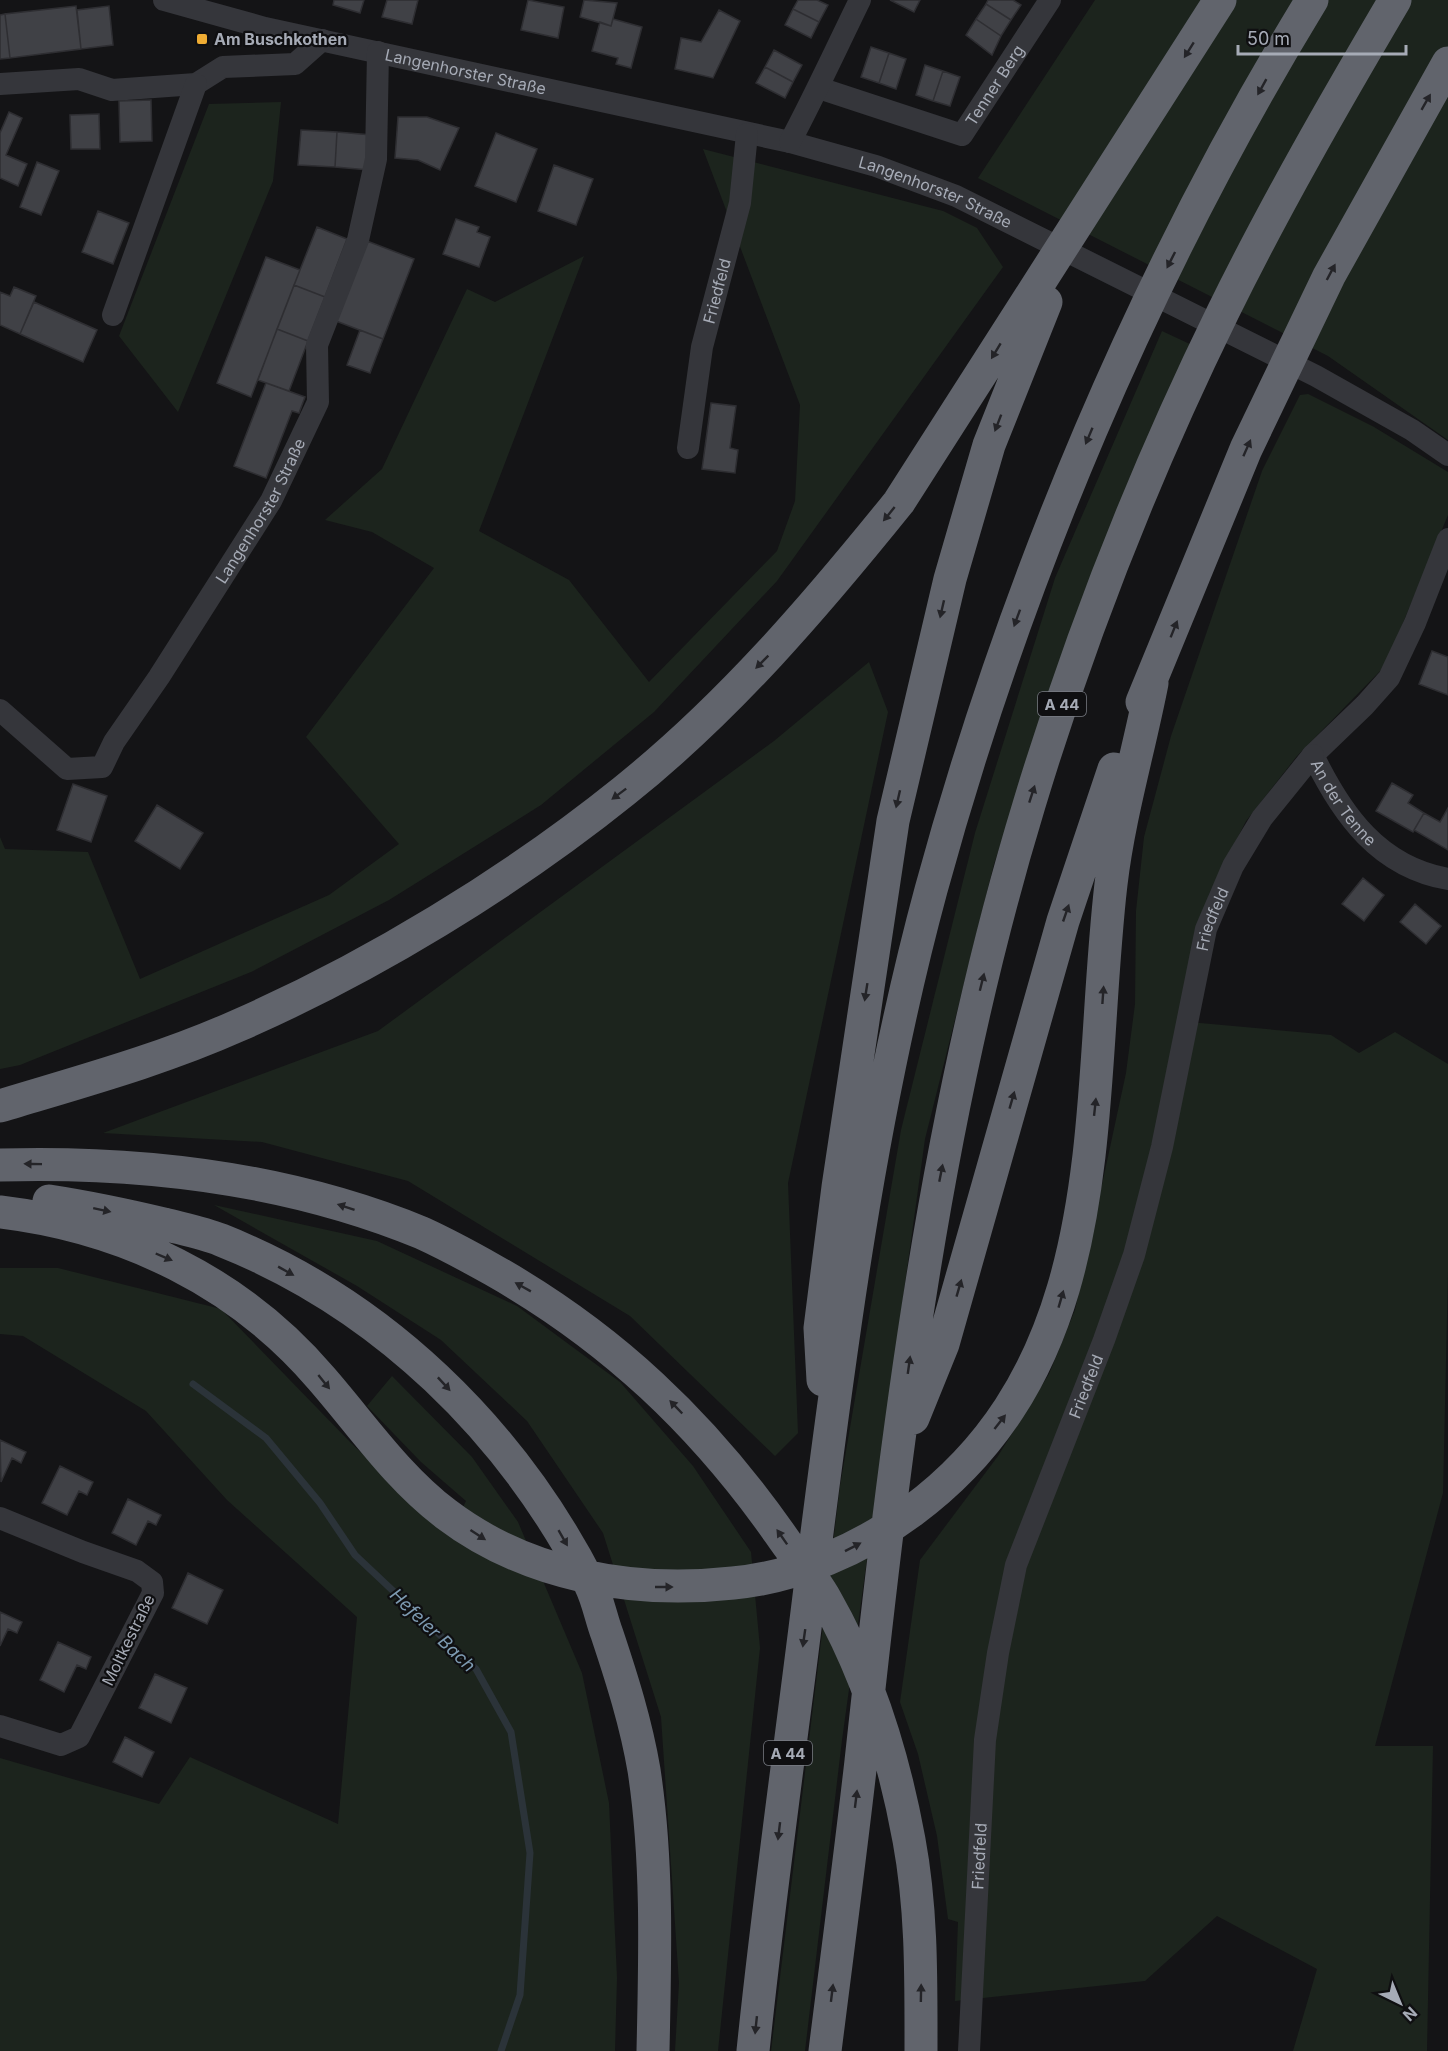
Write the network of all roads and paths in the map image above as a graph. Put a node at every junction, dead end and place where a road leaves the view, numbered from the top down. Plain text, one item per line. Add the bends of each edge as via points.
1 (164, 0) edge
2 (860, 0) edge
3 (1050, 0) edge
4 (1220, 0) edge
5 (1312, 0) edge
6 (1395, 0) edge
7 (199, 6) edge
8 (322, 40) junction
9 (378, 52) junction
10 (1448, 63) edge
11 (0, 84) edge
12 (196, 84) junction
13 (819, 88) junction
14 (747, 134) junction
15 (790, 142) junction
16 (1107, 179) junction
17 (113, 315) dead end
18 (688, 448) dead end
19 (1448, 454) edge
20 (1448, 539) edge
21 (1152, 683) junction
22 (0, 710) edge
23 (1313, 755) junction
24 (1448, 879) edge
25 (0, 1106) edge
26 (0, 1165) edge
27 (0, 1199) edge
28 (0, 1212) edge
29 (827, 1455) junction
30 (895, 1465) junction
31 (0, 1518) edge
32 (0, 1726) edge
33 (653, 2051) edge
34 (753, 2051) edge
35 (825, 2051) edge
36 (921, 2051) edge
37 (969, 2051) edge

1 - 7 street, Langenhorster Straße
2 - 13 street
3 - 13 street, Tenner Berg via 962,135
4 -> 16 highway
5 -> 29 highway, A 44 via 1226,154 1102,406 1050,529 1003,657 930,892 905,997 865,1192
30 -> 6 highway, A 44 via 933,1214 958,1083 1000,906 1066,689 1129,522 1224,309
7 - 8 street, Langenhorster Straße
8 - 9 street, Langenhorster Straße
8 - 12 street via 295,64 223,67
9 - 14 street, Langenhorster Straße
9 - 22 street, Langenhorster Straße via 376,159 358,240 316,345 318,402 271,501 114,742 102,767 67,769
21 -> 10 highway via 1246,449 1329,276
11 - 12 street via 79,79 112,90
12 - 17 street
13 - 15 street
14 - 15 street, Langenhorster Straße
14 - 18 street, Friedfeld via 740,203 702,347
15 - 19 street, Langenhorster Straße via 876,166 956,196 1316,376
16 -> 25 highway via 899,502 771,653 625,791 457,908 304,995 234,1028
16 -> 29 highway via 1042,309 989,445 950,579 893,821 853,1073 820,1328
20 - 23 street, An der Tenne via 1389,678
28 -> 21 highway via 46,1219 151,1252 207,1279 240,1301 285,1339 392,1464 430,1502 495,1546 562,1571 658,1587 753,1581 843,1552 887,1530 971,1459 1008,1411 1041,1354 1059,1306 1084,1209 1097,1093 1112,883 1126,797
30 -> 21 highway via 943,1344 1063,921 1125,733
23 - 24 street, An der Tenne via 1328,787 1351,819 1390,858 1416,872
23 - 37 street, Friedfeld via 1244,847 1206,929 1162,1147 1134,1254 1016,1565 985,1740
36 -> 26 highway via 922,1966 909,1840 882,1733 849,1644 825,1597 747,1487 661,1392 599,1340 534,1294 424,1234 313,1196 234,1179 154,1168
27 -> 33 highway via 24,1197 98,1209 218,1238 261,1257 337,1299 387,1335 432,1372 498,1444 543,1506 591,1587 627,1696 644,1770 651,1849
29 -> 34 highway, A 44
35 -> 30 highway, A 44
31 - 32 street, Moltkestraße via 137,1571 152,1582 153,1593 79,1737 61,1745

